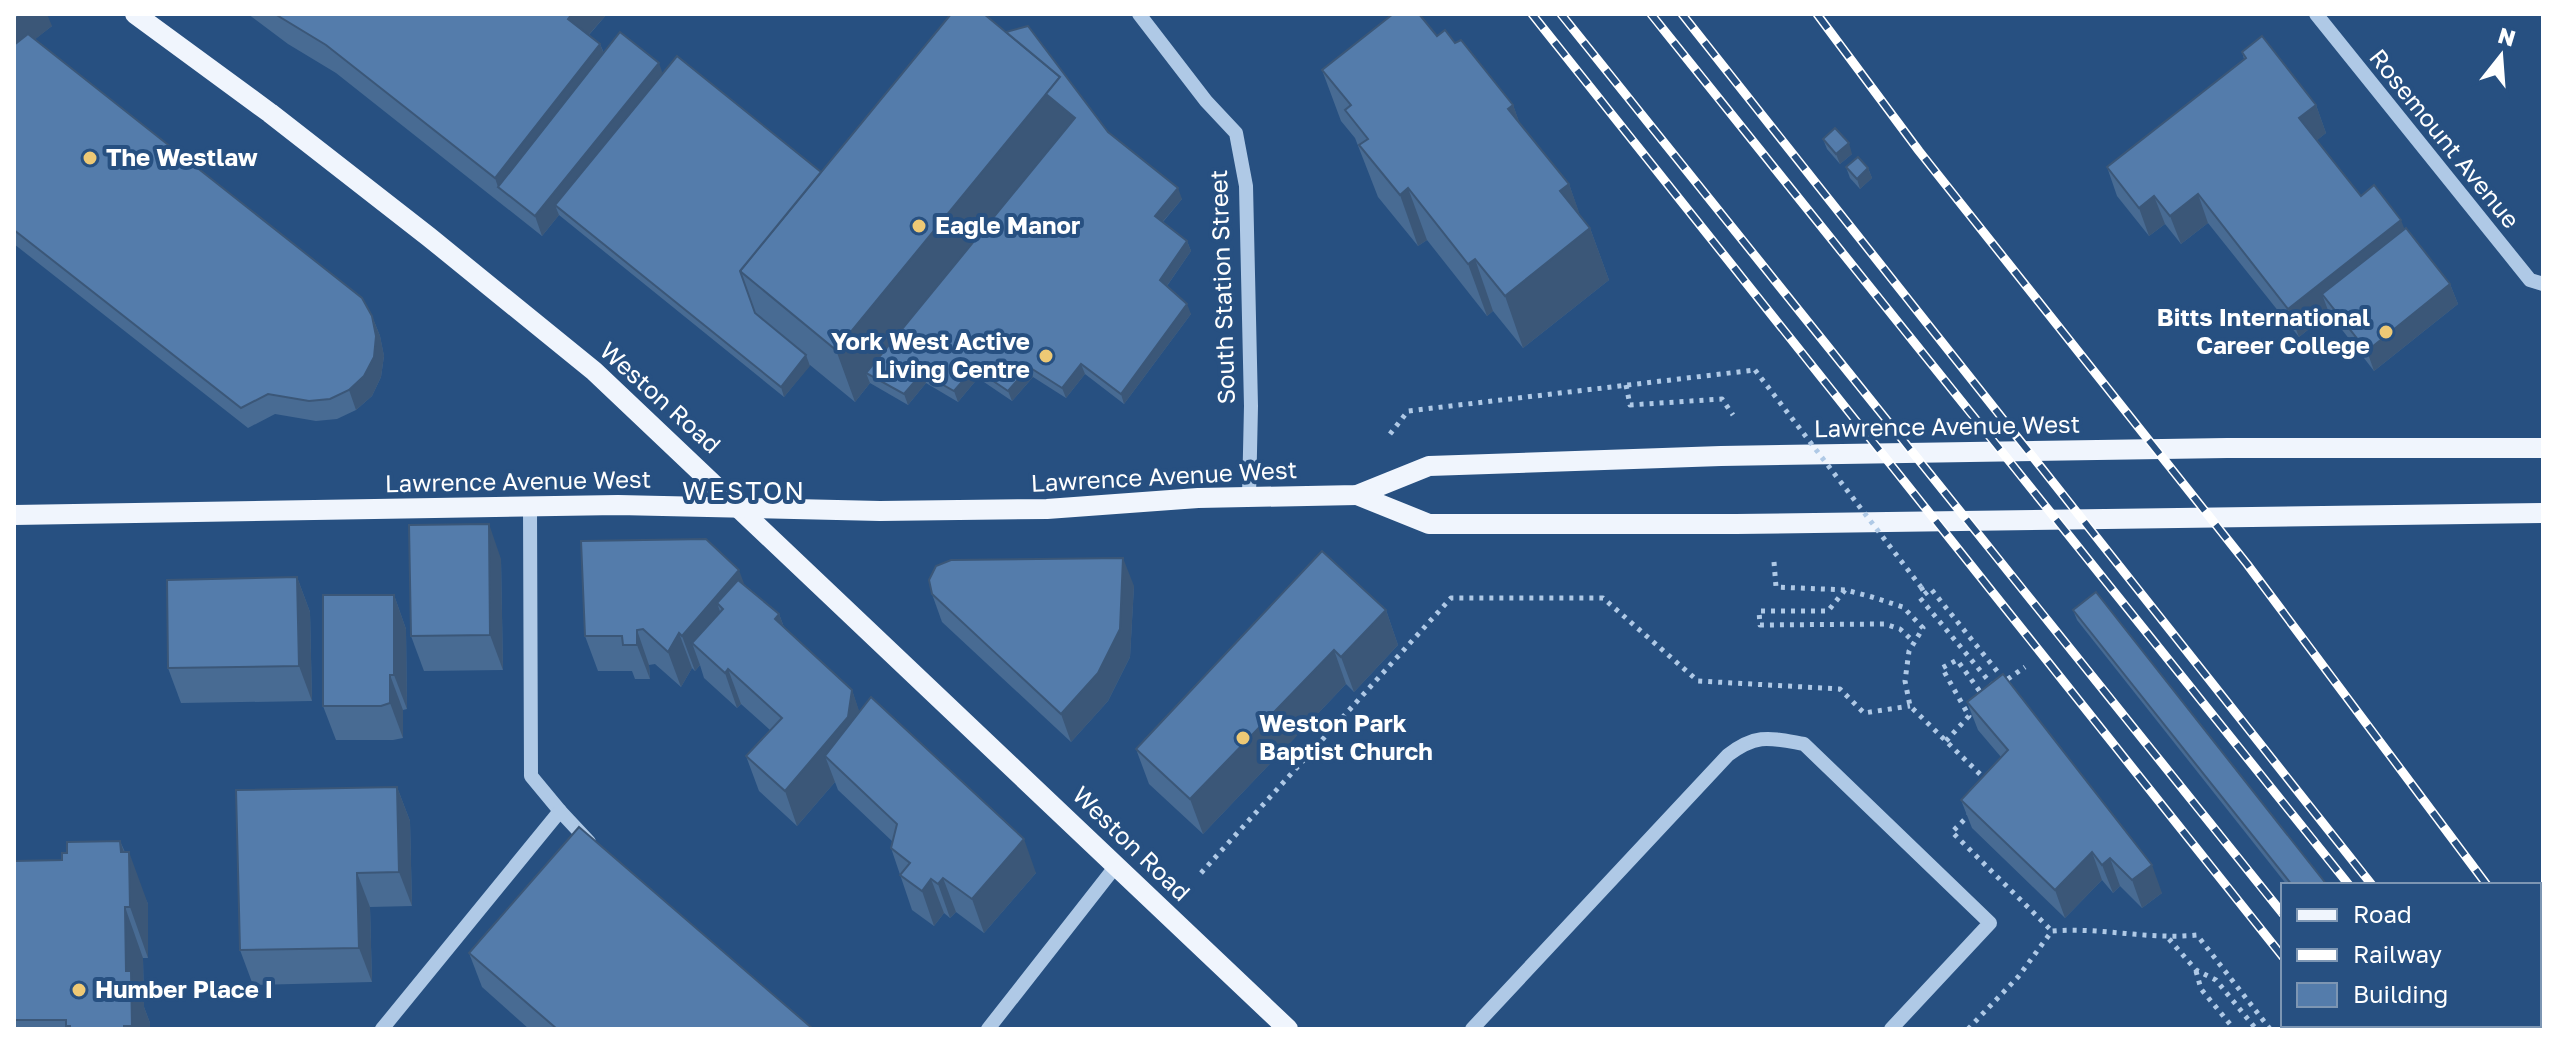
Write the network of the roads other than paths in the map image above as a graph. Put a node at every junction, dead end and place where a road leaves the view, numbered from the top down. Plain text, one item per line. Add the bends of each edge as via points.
1 (135, 14) edge
2 (1139, 14) edge
3 (2316, 14) edge
4 (2543, 284) edge
5 (2543, 448) edge
6 (1357, 495) junction
7 (1249, 497) junction
8 (530, 507) junction
9 (740, 508) junction
10 (2543, 513) edge
11 (14, 515) edge
12 (560, 811) junction
13 (605, 856) edge
14 (1115, 867) junction
15 (382, 1029) edge
16 (988, 1029) edge
17 (1288, 1029) edge
18 (1472, 1029) edge
19 (1891, 1029) edge

1 - 9 main road, Weston Road via 529,317
2 - 7 street, South Station Street via 1236,133 1246,186
3 - 4 street, Rosemount Avenue via 2530,280
5 - 6 main road, Lawrence Avenue West via 2212,448 1429,466
6 - 7 main road, Lawrence Avenue West
6 - 10 main road, Lawrence Avenue West via 1429,524
7 - 9 main road, Lawrence Avenue West via 1047,509
8 - 9 main road, Lawrence Avenue West
8 - 11 main road, Lawrence Avenue West
8 - 12 street via 531,776
9 - 14 main road, Weston Road
12 - 13 street
12 - 15 street
14 - 16 street
14 - 17 main road, Weston Road
18 - 19 street via 1728,755 1746,742 1771,738 1804,744 1990,923

